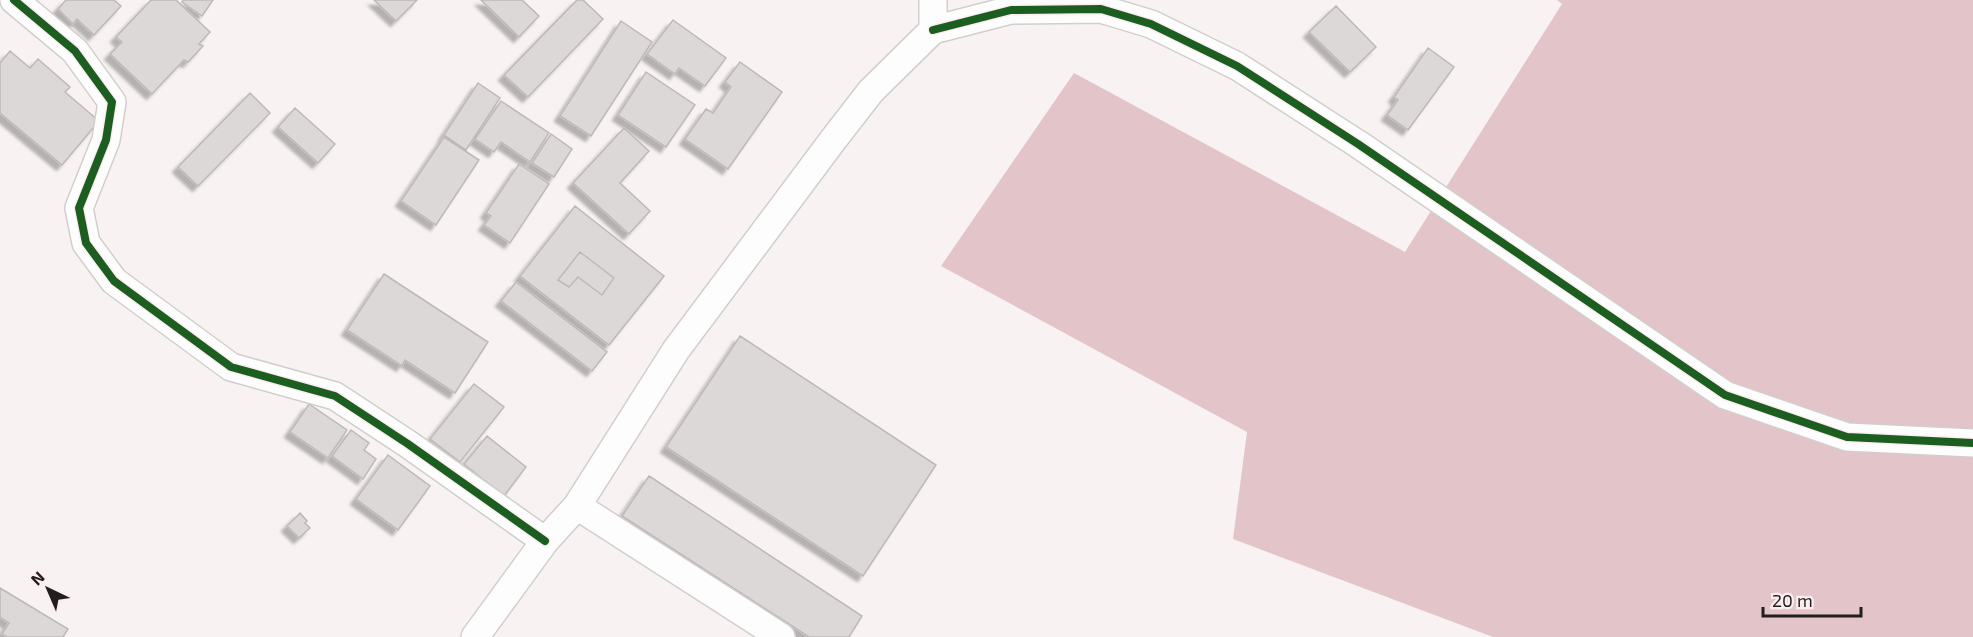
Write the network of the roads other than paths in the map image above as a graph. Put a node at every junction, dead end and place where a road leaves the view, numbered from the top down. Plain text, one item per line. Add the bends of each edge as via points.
1 (14, 0) edge
2 (933, 0) edge
3 (933, 30) junction
4 (1973, 443) edge
5 (577, 506) junction
6 (544, 541) junction
7 (475, 637) edge
8 (781, 637) edge

1 - 6 street via 75,51 112,102 106,140 79,208 86,243 114,281 231,367 335,396
2 - 3 street
3 - 4 street via 1011,10 1101,9 1151,24 1237,66 1358,144 1725,395 1847,437
3 - 5 street via 871,91 676,350
5 - 6 street
5 - 8 street
6 - 7 street

